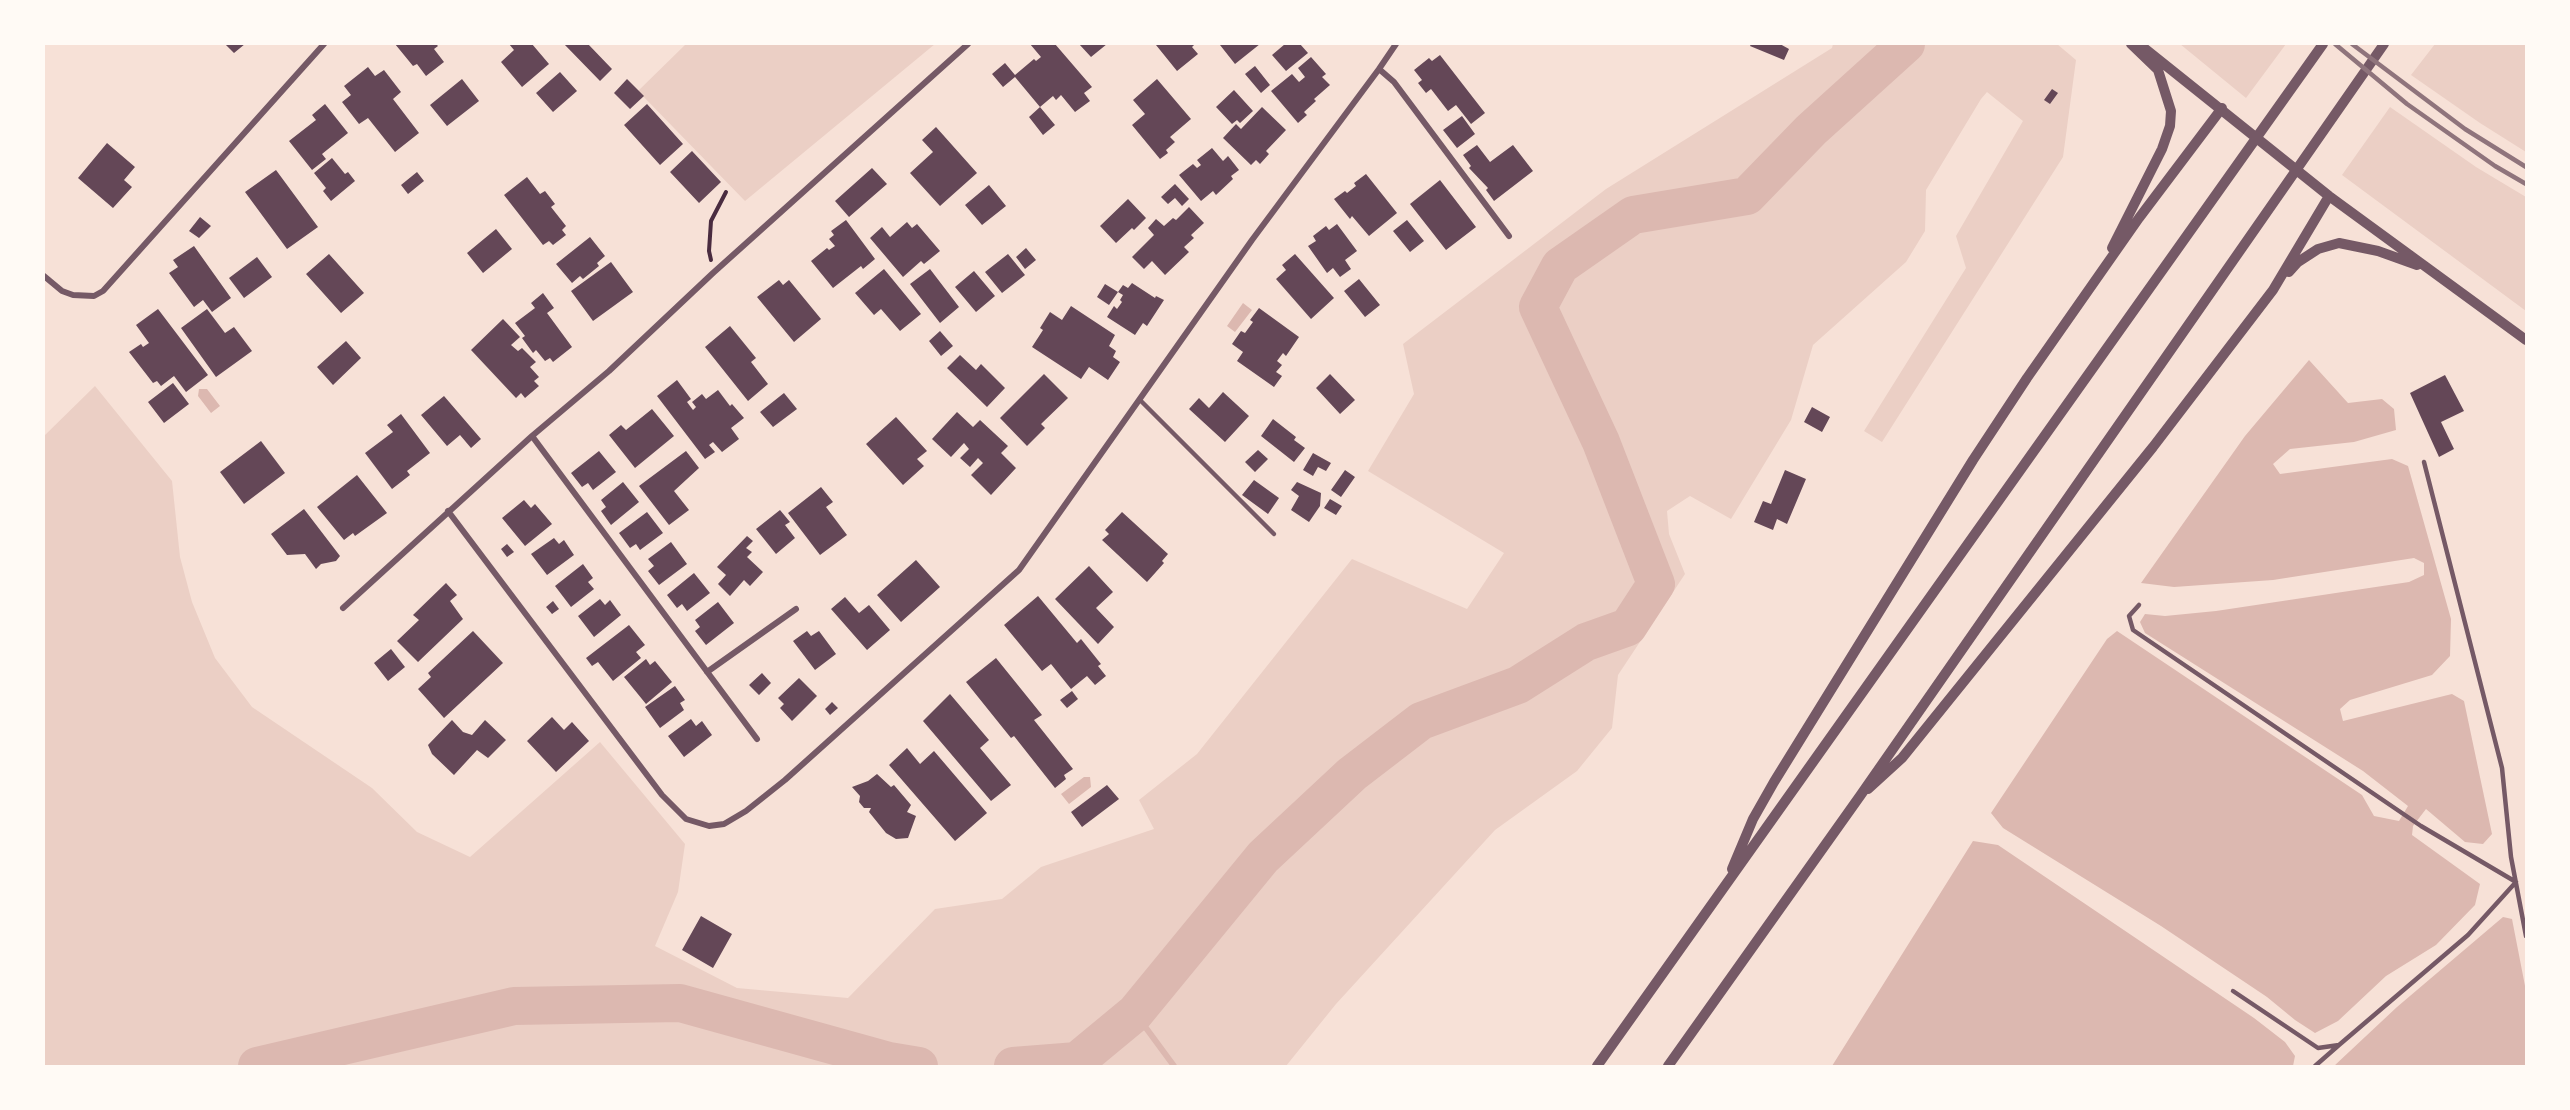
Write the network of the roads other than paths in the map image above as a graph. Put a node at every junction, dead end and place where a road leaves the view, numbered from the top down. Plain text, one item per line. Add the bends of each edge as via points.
1 (324, 44) edge
2 (968, 44) edge
3 (1396, 44) edge
4 (2131, 44) edge
5 (2139, 44) edge
6 (2323, 44) edge
7 (2384, 44) edge
8 (1379, 69) junction
9 (2222, 108) junction
10 (2329, 196) junction
11 (1509, 236) dead end
12 (2429, 269) junction
13 (2102, 271) junction
14 (44, 276) edge
15 (2273, 290) junction
16 (2526, 340) edge
17 (1140, 400) junction
18 (532, 436) junction
19 (2424, 462) dead end
20 (448, 511) junction
21 (1274, 534) dead end
22 (2139, 605) dead end
23 (343, 608) dead end
24 (796, 609) dead end
25 (707, 672) junction
26 (758, 739) dead end
27 (1860, 796) junction
28 (2516, 882) junction
29 (1726, 884) junction
30 (2526, 936) edge
31 (2233, 992) dead end
32 (2339, 1045) junction
33 (1597, 1066) edge
34 (1668, 1066) edge
35 (2316, 1066) edge

1 - 14 street via 112,283 94,296 84,297 62,291
2 - 18 street
3 - 8 street
4 - 13 street via 2158,70 2171,111 2170,126
5 - 9 street
6 - 29 street
7 - 27 street
8 - 11 street via 1394,82
8 - 17 street
9 - 10 street
9 - 13 street
10 - 12 street
10 - 15 street
12 - 15 street via 2378,251 2339,243 2318,249 2298,262
12 - 16 street
13 - 29 street via 1973,460 1774,782 1753,819
15 - 27 street via 1958,690 1902,758
17 - 20 street via 1018,570 785,780 724,824 709,826 686,819 662,795
17 - 21 lane
18 - 20 street
18 - 25 street
19 - 28 lane via 2502,768
20 - 23 street
22 - 28 lane via 2129,616 2133,630 2421,826
24 - 25 street
25 - 26 street
27 - 34 street
28 - 30 lane
28 - 32 lane via 2468,935
29 - 33 street
31 - 32 lane via 2318,1048
32 - 35 lane

